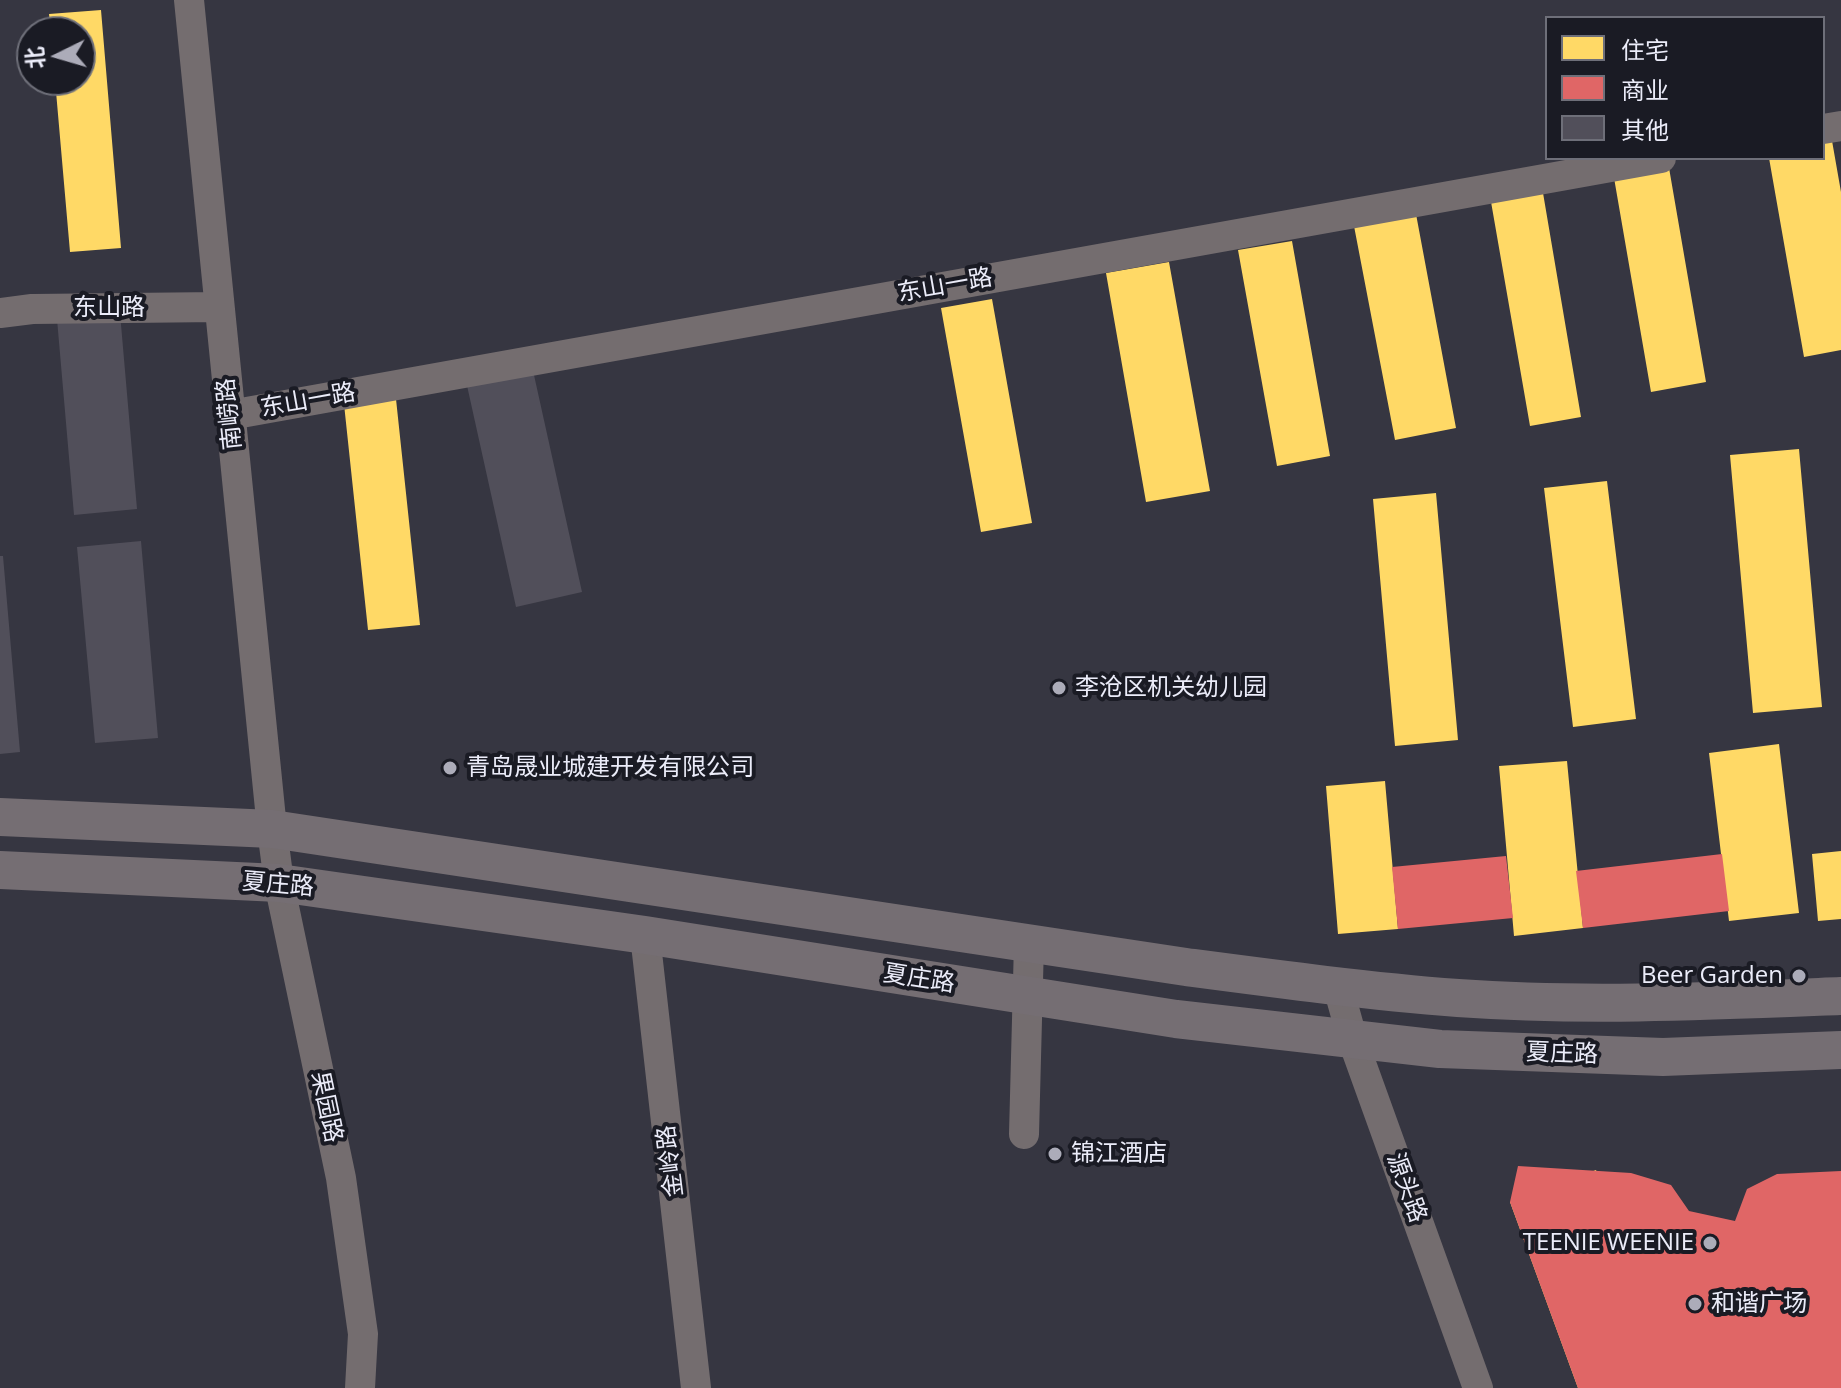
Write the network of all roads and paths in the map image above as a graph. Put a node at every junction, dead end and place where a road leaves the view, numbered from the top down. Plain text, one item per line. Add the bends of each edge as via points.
1 (189, 0) edge
2 (1650, 160) edge
3 (219, 307) junction
4 (0, 313) edge
5 (230, 415) junction
6 (0, 817) edge
7 (272, 829) junction
8 (0, 870) edge
9 (279, 883) junction
10 (645, 935) junction
11 (1029, 943) junction
12 (1338, 987) junction
13 (1028, 996) junction
14 (1841, 996) edge
15 (1353, 1041) junction
16 (1841, 1050) edge
17 (1024, 1134) dead end
18 (360, 1388) edge
19 (696, 1388) edge
20 (1478, 1388) edge

1 - 3 street, 南崂路
2 - 5 street, 东山一路
3 - 4 street, 东山路
3 - 5 street, 南崂路
5 - 7 street, 南崂路
6 - 7 main road
7 - 9 street, 果园路
7 - 11 main road
8 - 9 main road, 夏庄路
9 - 10 main road, 夏庄路
9 - 18 street, 果园路 via 341,1178 363,1334
10 - 13 main road, 夏庄路
10 - 19 street, 金岭路
11 - 12 main road
11 - 13 street
12 - 14 main road via 1460,998 1651,1003
12 - 15 street, 源头路
13 - 15 main road, 夏庄路
13 - 17 street
15 - 16 main road, 夏庄路 via 1663,1057
15 - 20 street, 源头路

